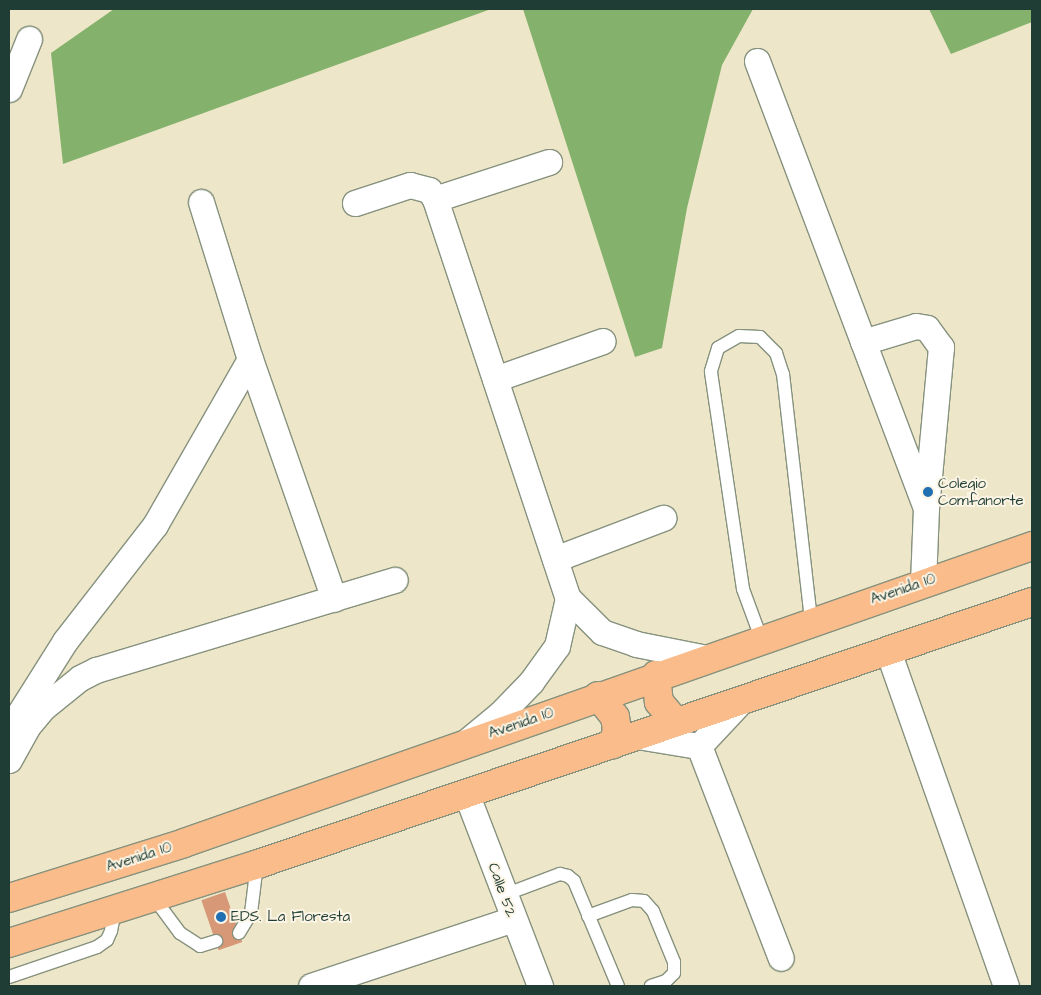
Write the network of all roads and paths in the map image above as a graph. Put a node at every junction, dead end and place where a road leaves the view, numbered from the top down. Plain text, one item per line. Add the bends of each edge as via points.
1 (29, 39) dead end
2 (757, 62) dead end
3 (9, 89) edge
4 (549, 162) dead end
5 (435, 199) junction
6 (201, 202) dead end
7 (355, 203) dead end
8 (603, 341) dead end
9 (863, 342) junction
10 (250, 359) junction
11 (495, 379) junction
12 (926, 508) junction
13 (664, 518) dead end
14 (1032, 546) edge
15 (555, 560) junction
16 (396, 580) dead end
17 (924, 582) junction
18 (334, 598) junction
19 (568, 598) junction
20 (1032, 602) edge
21 (811, 621) junction
22 (761, 638) junction
23 (888, 651) junction
24 (707, 658) junction
25 (656, 675) junction
26 (598, 696) junction
27 (742, 700) junction
28 (676, 722) junction
29 (9, 730) edge
30 (625, 740) junction
31 (466, 742) junction
32 (699, 746) junction
33 (9, 760) edge
34 (466, 793) junction
35 (258, 864) junction
36 (504, 895) junction
37 (9, 898) edge
38 (154, 898) junction
39 (115, 910) junction
40 (588, 916) junction
41 (513, 919) junction
42 (239, 933) dead end
43 (216, 941) dead end
44 (9, 942) edge
45 (781, 958) dead end
46 (9, 976) edge
47 (311, 986) edge
48 (540, 986) edge
49 (618, 986) edge
50 (651, 986) edge
51 (1006, 986) edge

1 - 3 street
2 - 9 street
4 - 5 street
5 - 7 street via 429,190 410,185
5 - 11 street
6 - 10 street
8 - 11 street
9 - 12 street
9 - 12 street via 916,326 927,328 941,347
10 - 18 street
10 - 29 street via 155,526 66,641
11 - 15 street
12 - 17 street
13 - 15 street
14 - 17 main road, Avenida 10
15 - 19 street
16 - 18 street
17 - 21 main road, Avenida 10
18 - 33 street via 88,674 44,707 27,727
19 - 24 street via 602,632 636,644
19 - 31 street via 557,646 531,682
20 - 23 main road
21 - 22 main road, Avenida 10
21 - 22 lane via 783,374 776,353 760,337 739,336 718,348 711,370 743,588
22 - 24 main road, Avenida 10
23 - 27 main road
23 - 51 street
24 - 25 main road, Avenida 10
25 - 26 main road, Avenida 10
25 - 28 main road via 659,702
26 - 30 main road via 615,717 617,730
26 - 31 main road, Avenida 10
27 - 28 main road
27 - 32 street
28 - 30 main road
30 - 32 street
30 - 34 main road
31 - 37 main road, Avenida 10 via 184,843
32 - 45 street
34 - 35 main road
34 - 36 street, Calle 52
35 - 38 main road
35 - 42 lane via 251,913
36 - 40 lane via 560,874 574,881
36 - 41 street, Calle 52
38 - 39 main road
38 - 43 lane via 180,933 200,946
39 - 44 main road
39 - 46 lane via 107,940 97,947
40 - 49 lane
40 - 50 lane via 632,900 644,901 653,911 674,962 674,973 666,981
41 - 47 street
41 - 48 street, Calle 52

